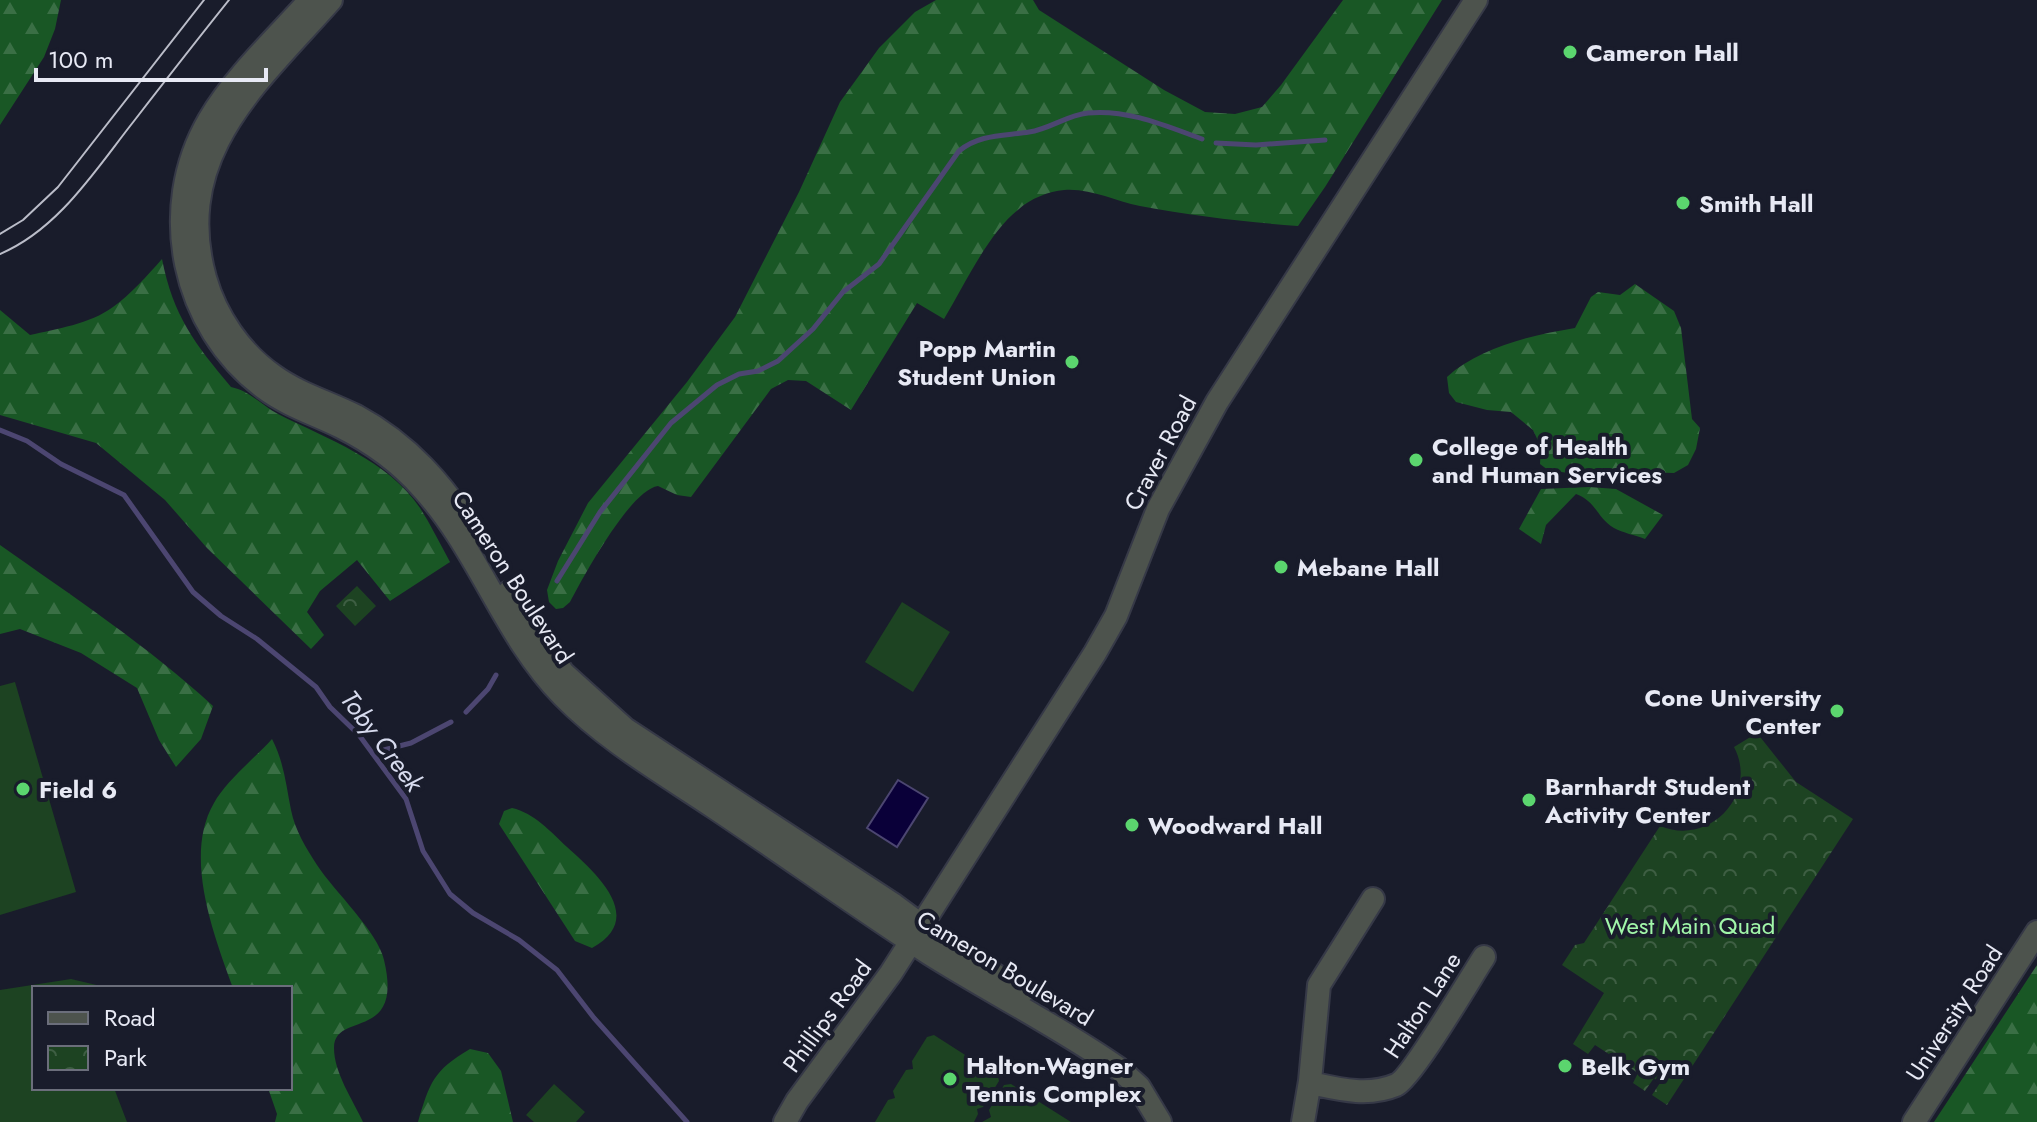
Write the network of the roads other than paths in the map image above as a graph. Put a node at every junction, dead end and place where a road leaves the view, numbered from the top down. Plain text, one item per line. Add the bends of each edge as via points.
1 (310, 0) edge
2 (331, 0) edge
3 (1476, 0) edge
4 (1373, 899) dead end
5 (2037, 932) edge
6 (916, 933) junction
7 (1484, 957) dead end
8 (1310, 1083) junction
9 (785, 1122) edge
10 (1160, 1122) edge
11 (1173, 1122) edge
12 (1303, 1122) edge
13 (1914, 1122) edge

1 - 6 street, Cameron Boulevard via 224,97 191,159 183,198 183,250 191,287 212,331 264,388 358,436 423,489 534,662 584,715 650,765
2 - 6 street, Cameron Boulevard via 239,105 206,167 199,246 211,294 227,326 274,377 368,423 424,466 457,507 574,685 669,759
3 - 6 street, Craver Road via 1233,375 1162,500 1109,628
4 - 8 street via 1319,985
5 - 13 street, University Road
6 - 9 street, Phillips Road
6 - 10 street, Cameron Boulevard via 1118,1068 1139,1087
6 - 11 street, Cameron Boulevard via 1128,1059 1154,1085
7 - 8 street, Halton Lane via 1401,1082 1375,1091
8 - 12 street

